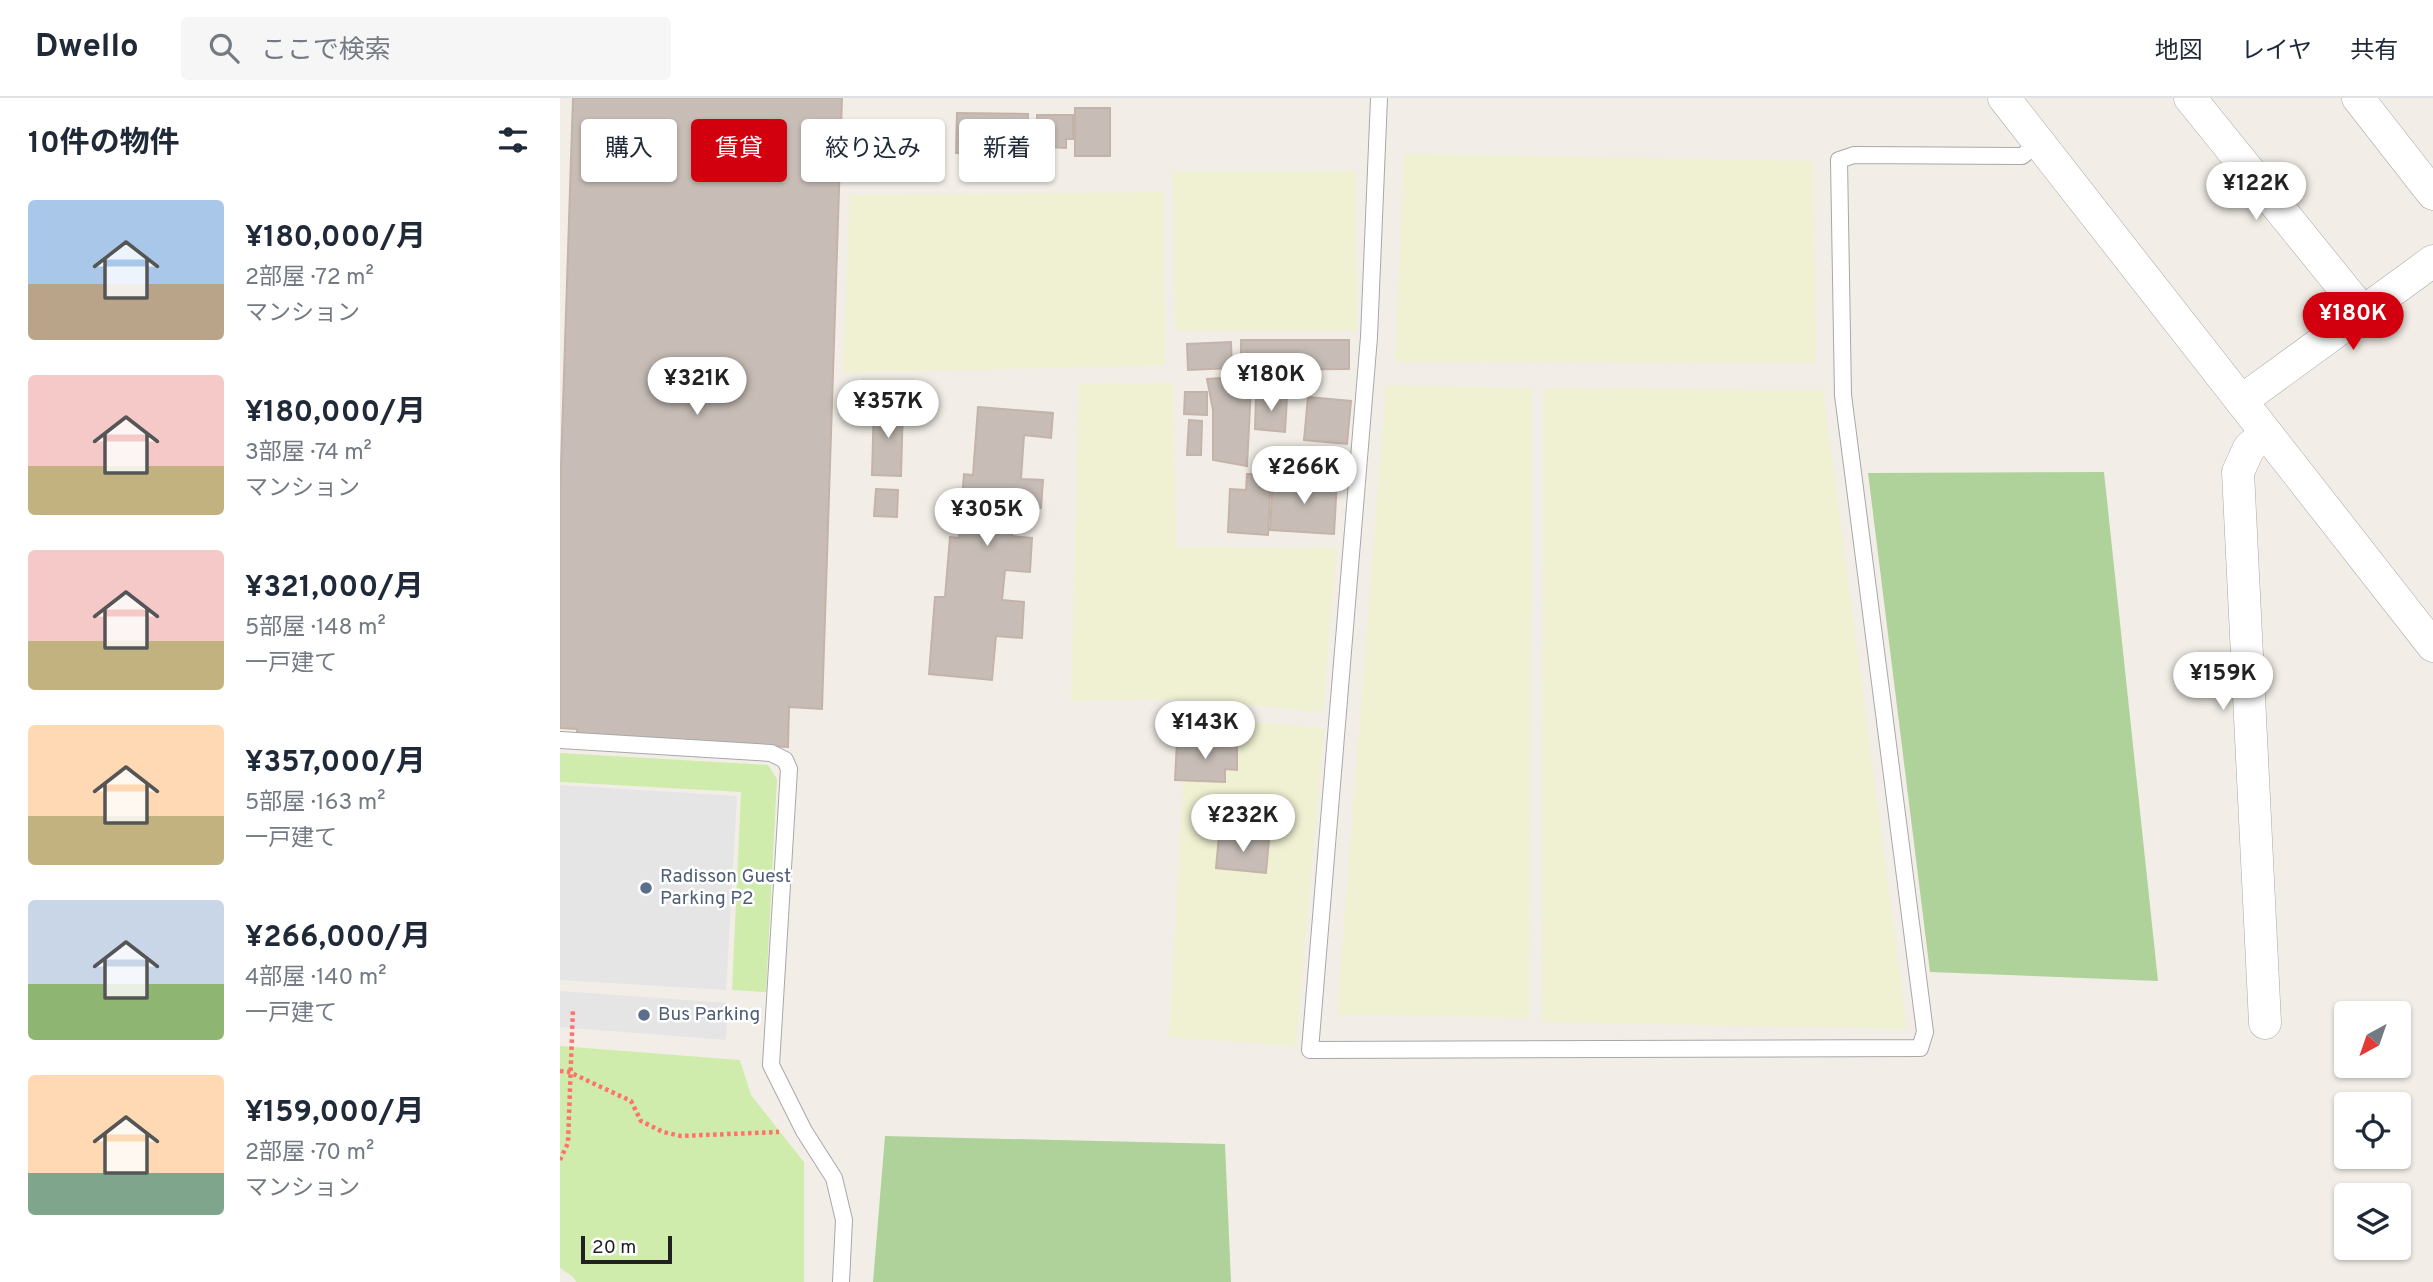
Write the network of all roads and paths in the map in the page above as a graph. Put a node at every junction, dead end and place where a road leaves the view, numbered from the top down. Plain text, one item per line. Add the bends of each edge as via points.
1 (1379, 98) edge
2 (2004, 98) edge
3 (2190, 98) edge
4 (2358, 98) edge
5 (2039, 142) junction
6 (2433, 194) edge
7 (2433, 261) edge
8 (2363, 312) junction
9 (2241, 401) junction
10 (2266, 433) junction
11 (2433, 646) edge
12 (560, 740) edge
13 (573, 1008) dead end
14 (2265, 1023) dead end
15 (560, 1072) edge
16 (569, 1072) junction
17 (804, 1131) junction
18 (560, 1160) edge
19 (841, 1282) edge

1 - 5 lane via 1369,337 1310,1050 1920,1048 1925,1032 1843,395 1839,160 1854,155 2022,156
2 - 5 street
3 - 8 street
4 - 6 street
5 - 9 street
7 - 8 street
8 - 9 street
9 - 10 street
10 - 11 street
10 - 14 street via 2249,448 2238,472
12 - 17 lane via 771,753 785,760 789,769 771,1065
13 - 16 path
15 - 16 path
16 - 17 path via 631,1101 641,1121 663,1132 681,1136
16 - 18 path via 568,1143
17 - 19 lane via 834,1178 844,1220

